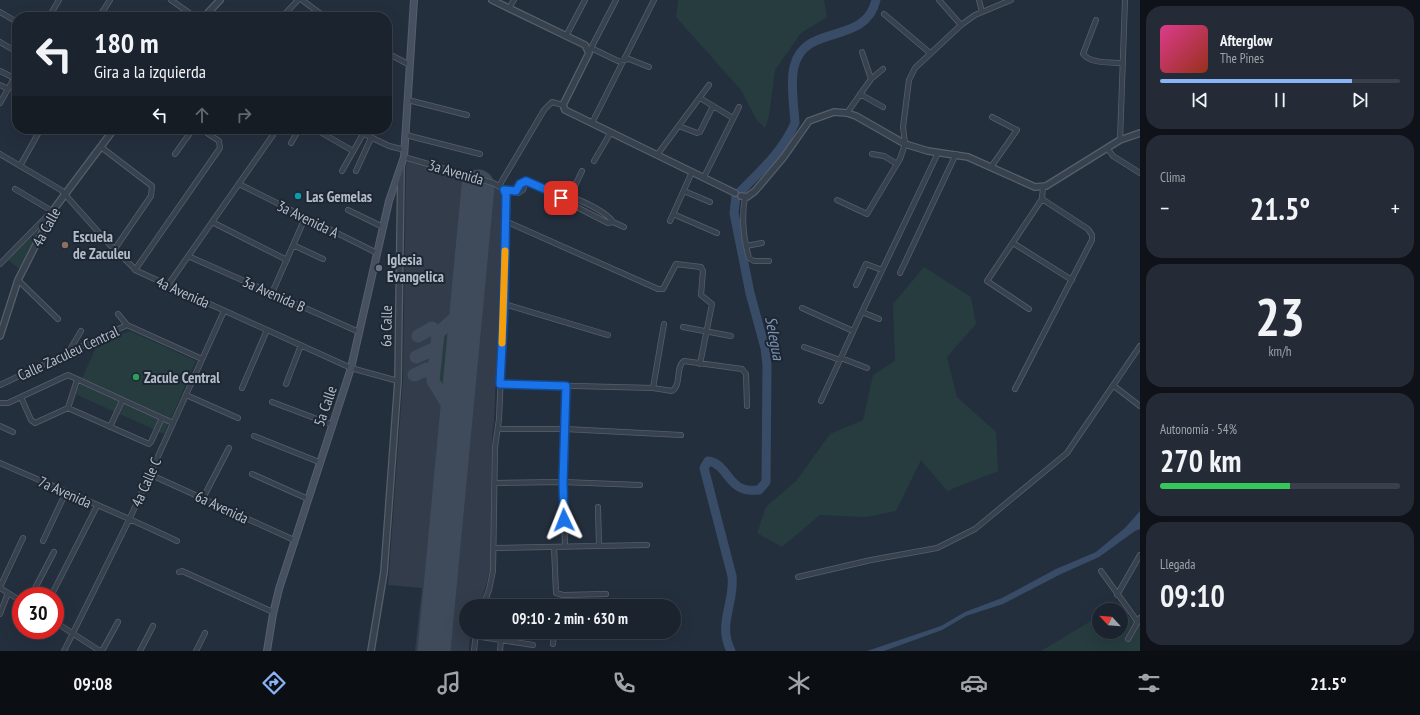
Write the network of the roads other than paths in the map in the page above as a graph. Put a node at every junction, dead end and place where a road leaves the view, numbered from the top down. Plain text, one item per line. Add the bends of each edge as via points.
1 (58, 0) edge
2 (110, 0) edge
3 (171, 0) edge
4 (220, 0) edge
5 (298, 0) edge
6 (302, 0) edge
7 (414, 0) edge
8 (492, 0) edge
9 (514, 0) edge
10 (585, 0) edge
11 (616, 0) edge
12 (654, 0) edge
13 (939, 0) edge
14 (979, 0) edge
15 (1011, 0) edge
16 (1124, 0) edge
17 (509, 8) junction
18 (0, 12) edge
19 (52, 12) edge
20 (102, 12) edge
21 (188, 12) edge
22 (209, 12) edge
23 (287, 12) edge
24 (318, 12) edge
25 (982, 12) junction
26 (884, 14) dead end
27 (12, 19) edge
28 (1096, 20) dead end
29 (961, 25) junction
30 (566, 36) junction
31 (0, 42) edge
32 (12, 49) edge
33 (590, 50) junction
34 (862, 52) dead end
35 (930, 53) junction
36 (392, 56) edge
37 (625, 59) junction
38 (1122, 62) junction
39 (410, 65) junction
40 (649, 67) dead end
41 (883, 69) dead end
42 (0, 71) edge
43 (12, 75) edge
44 (871, 79) junction
45 (12, 82) edge
46 (709, 85) dead end
47 (0, 86) edge
48 (8, 89) junction
49 (860, 94) junction
50 (700, 98) junction
51 (408, 100) junction
52 (0, 103) edge
53 (563, 105) junction
54 (713, 106) junction
55 (739, 107) dead end
56 (883, 107) dead end
57 (847, 113) junction
58 (467, 115) dead end
59 (733, 118) junction
60 (992, 118) dead end
61 (592, 123) junction
62 (679, 126) junction
63 (611, 132) junction
64 (1140, 133) edge
65 (38, 134) edge
66 (110, 134) edge
67 (190, 134) edge
68 (208, 134) edge
69 (272, 134) edge
70 (296, 134) edge
71 (324, 134) edge
72 (363, 134) joint
73 (406, 135) junction
74 (371, 138) junction
75 (1120, 140) junction
76 (291, 143) dead end
77 (904, 144) junction
78 (100, 147) junction
79 (1107, 148) junction
80 (405, 150) junction
81 (354, 151) junction
82 (938, 153) junction
83 (0, 154) edge
84 (176, 154) dead end
85 (480, 154) dead end
86 (657, 154) junction
87 (872, 154) dead end
88 (956, 154) junction
89 (404, 157) junction
90 (594, 161) dead end
91 (897, 164) junction
92 (20, 166) junction
93 (400, 167) junction
94 (991, 167) junction
95 (342, 171) dead end
96 (356, 171) dead end
97 (582, 171) dead end
98 (692, 172) junction
99 (1140, 173) edge
100 (704, 177) junction
101 (239, 184) junction
102 (499, 186) junction
103 (1043, 187) junction
104 (15, 188) dead end
105 (504, 190) junction
106 (684, 190) junction
107 (735, 193) joint
108 (556, 194) junction
109 (66, 195) junction
110 (570, 196) junction
111 (743, 197) junction
112 (1042, 199) junction
113 (837, 200) dead end
114 (710, 202) dead end
115 (53, 210) junction
116 (348, 210) dead end
117 (673, 214) junction
118 (306, 218) junction
119 (505, 221) junction
120 (670, 221) dead end
121 (212, 222) junction
122 (613, 222) junction
123 (383, 227) junction
124 (624, 227) dead end
125 (718, 233) dead end
126 (762, 243) dead end
127 (1013, 243) junction
128 (293, 245) junction
129 (746, 246) junction
130 (114, 250) junction
131 (377, 253) junction
132 (188, 256) junction
133 (323, 259) dead end
134 (287, 260) junction
135 (769, 261) dead end
136 (0, 264) edge
137 (135, 270) junction
138 (882, 270) junction
139 (900, 273) dead end
140 (18, 280) junction
141 (1072, 280) junction
142 (168, 285) junction
143 (856, 285) dead end
144 (272, 293) junction
145 (504, 304) junction
146 (802, 308) dead end
147 (1029, 309) dead end
148 (224, 311) junction
149 (862, 312) junction
150 (118, 314) dead end
151 (58, 319) dead end
152 (879, 319) dead end
153 (664, 324) dead end
154 (127, 325) junction
155 (683, 327) dead end
156 (267, 330) junction
157 (81, 331) dead end
158 (853, 331) junction
159 (359, 332) junction
160 (708, 332) junction
161 (608, 335) dead end
162 (0, 336) edge
163 (731, 336) dead end
164 (301, 345) junction
165 (1140, 346) edge
166 (804, 347) dead end
167 (68, 353) junction
168 (202, 359) junction
169 (840, 359) junction
170 (700, 364) junction
171 (351, 368) junction
172 (867, 368) dead end
173 (77, 380) junction
174 (398, 381) junction
175 (286, 384) dead end
176 (500, 384) junction
177 (0, 385) edge
178 (566, 386) junction
179 (1114, 386) junction
180 (242, 388) dead end
181 (653, 388) junction
182 (1015, 389) dead end
183 (186, 395) junction
184 (21, 397) junction
185 (122, 401) junction
186 (272, 402) dead end
187 (821, 402) dead end
188 (0, 403) edge
189 (747, 406) dead end
190 (1140, 406) edge
191 (68, 408) junction
192 (162, 418) junction
193 (238, 418) dead end
194 (173, 423) junction
195 (333, 425) junction
196 (0, 426) edge
197 (110, 427) junction
198 (498, 429) junction
199 (565, 429) junction
200 (13, 432) dead end
201 (681, 435) dead end
202 (254, 436) dead end
203 (229, 448) dead end
204 (319, 462) junction
205 (0, 463) edge
206 (149, 474) junction
207 (252, 474) dead end
208 (563, 482) junction
209 (495, 483) junction
210 (640, 485) dead end
211 (66, 492) junction
212 (203, 498) junction
213 (308, 499) junction
214 (97, 506) junction
215 (598, 507) dead end
216 (130, 518) junction
217 (23, 538) dead end
218 (294, 540) junction
219 (43, 541) dead end
220 (177, 541) dead end
221 (647, 545) dead end
222 (565, 546) junction
223 (599, 546) junction
224 (554, 547) junction
225 (494, 548) junction
226 (54, 552) dead end
227 (1140, 555) edge
228 (1101, 571) dead end
229 (179, 572) dead end
230 (798, 577) dead end
231 (0, 587) edge
232 (36, 587) edge
233 (56, 587) edge
234 (8, 593) junction
235 (606, 594) dead end
236 (1117, 594) junction
237 (12, 595) edge
238 (487, 599) edge
239 (273, 612) junction
240 (0, 614) edge
241 (1139, 620) edge
242 (118, 622) dead end
243 (154, 626) dead end
244 (64, 628) edge
245 (205, 633) dead end
246 (73, 634) junction
247 (475, 639) edge
248 (497, 639) edge
249 (553, 639) edge
250 (1128, 639) dead end
251 (501, 640) junction
252 (552, 644) dead end
253 (533, 645) dead end
254 (64, 651) edge
255 (101, 651) edge
256 (140, 651) edge
257 (196, 651) edge
258 (268, 651) edge
259 (370, 651) edge
260 (474, 651) edge
261 (500, 651) edge

1 - 19 street
2 - 20 street
3 - 21 street
4 - 22 street
5 - 23 street
6 - 24 street
7 - 39 main road, 6a Calle
8 - 17 street
9 - 17 street
10 - 30 street
11 - 33 street
12 - 37 street
13 - 29 street
14 - 25 street
15 - 25 street
16 - 38 street
17 - 30 street
18 - 27 street
25 - 29 street
26 - 35 street
28 - 38 street via 1083,54 1093,60
29 - 35 street
30 - 33 street
31 - 32 street
33 - 37 street via 618,61
33 - 53 street
34 - 44 street
35 - 77 street via 915,68 909,80 903,127
36 - 39 street
37 - 40 street via 629,58
37 - 61 street
38 - 75 street
39 - 51 main road, 6a Calle
41 - 44 street
42 - 43 street
44 - 49 street
45 - 48 street
46 - 50 street
47 - 48 street
48 - 52 street
49 - 56 street
49 - 57 street
50 - 54 street
50 - 62 street
51 - 58 street
51 - 73 main road, 6a Calle
53 - 61 street via 565,110
53 - 102 street via 552,102 544,110
54 - 59 street
54 - 62 street via 700,132
55 - 59 street
57 - 77 street
57 - 111 street via 824,114 809,121 783,158 755,191 750,196
59 - 100 street
60 - 94 street via 1017,130
61 - 63 street
62 - 86 street
63 - 86 street
63 - 90 street
64 - 75 street
65 - 92 street
66 - 78 street, 4a Calle
67 - 84 street
68 - 137 street via 219,141 220,148
69 - 101 street
70 - 76 street
71 - 81 street
72 - 74 street
72 - 81 street
73 - 80 main road, 6a Calle
73 - 85 street
74 - 80 street
74 - 96 street
75 - 79 street
77 - 82 street
77 - 91 street
78 - 109 street, 4a Calle
78 - 130 street via 152,186 151,196
79 - 99 street via 1113,156
79 - 103 street
80 - 89 main road, 6a Calle
81 - 95 street
82 - 88 street
82 - 138 street
83 - 92 street, 4a Avenida
86 - 98 street
87 - 91 street via 884,156
88 - 94 street
88 - 139 street
89 - 93 main road, 6a Calle
89 - 102 street, 3a Avenida
91 - 113 street via 867,214
92 - 109 street, 4a Avenida
93 - 123 main road, 5a Calle
93 - 174 street, 6a Calle
94 - 103 street via 1035,187
97 - 110 street
98 - 100 street
98 - 106 street
100 - 107 street
101 - 118 street, 3a Avenida A
101 - 121 street
102 - 105 street, 3a Avenida
103 - 112 street
104 - 115 street
105 - 108 street via 516,191 520,184 526,181
105 - 119 street
106 - 114 street
106 - 117 street
107 - 111 street
108 - 110 street
108 - 122 street via 608,223
109 - 115 street, 4a Calle
109 - 130 street, 4a Avenida
110 - 122 street via 606,215
111 - 129 street via 742,235
112 - 127 street
112 - 141 street via 1092,234 1092,240
115 - 136 street
115 - 140 street, 4a Calle
116 - 123 street
117 - 120 street
117 - 125 street
118 - 128 street
118 - 131 street, 3a Avenida A
119 - 145 street
119 - 160 street via 661,290 674,265 701,267 701,296 712,304
121 - 132 street
121 - 134 street
122 - 124 street
123 - 131 main road, 5a Calle
126 - 129 street
127 - 141 street
127 - 147 street via 987,280
128 - 133 street
128 - 134 street
129 - 135 street via 751,260
130 - 137 street, 4a Avenida
131 - 159 main road, 5a Calle
132 - 142 street
132 - 144 street, 3a Avenida B
134 - 144 street
137 - 142 street, 4a Avenida
138 - 143 street via 866,264
138 - 149 street
140 - 151 street
140 - 162 street, 4a Calle
141 - 182 street
142 - 148 street, 4a Avenida
144 - 159 street, 3a Avenida B
145 - 161 street
145 - 176 street
146 - 158 street
148 - 156 street, 4a Avenida
148 - 168 street, 4a Calle C
149 - 152 street
149 - 158 street
150 - 154 street
153 - 181 street
154 - 167 street, Calle Zaculeu Central
154 - 168 street, Calle Zaculeu Central
155 - 160 street
156 - 164 street, 4a Avenida
156 - 180 street
157 - 167 street
158 - 169 street
159 - 171 main road, 5a Calle
160 - 163 street
160 - 170 street
164 - 171 street, 4a Avenida
164 - 175 street
165 - 179 street
166 - 169 street
167 - 177 street, Calle Zaculeu Central
168 - 183 street, 4a Calle C
169 - 172 street
169 - 187 street
170 - 181 street via 684,360 682,362 675,390
170 - 189 street via 742,369 746,374
171 - 174 street, 4a Avenida
171 - 195 main road, 5a Calle
173 - 184 street via 68,375
173 - 185 street
173 - 191 street
174 - 259 street, 6a Calle via 384,572
176 - 178 street
176 - 198 street
178 - 181 street
178 - 199 street
179 - 190 street
179 - 230 street via 1068,453 975,530 937,548
183 - 193 street
183 - 194 street, 4a Calle C
184 - 188 street via 8,403
184 - 191 street via 31,420 35,423
185 - 192 street
185 - 197 street
186 - 195 street
191 - 197 street
192 - 194 street
192 - 197 street via 150,443
194 - 206 street, 4a Calle C
195 - 204 main road, 5a Calle
196 - 200 street
198 - 199 street
198 - 209 street
199 - 201 street
199 - 208 street
202 - 204 street
203 - 212 street
204 - 213 main road, 5a Calle
205 - 211 street, 7a Avenida
206 - 212 street, 6a Avenida
206 - 216 street, 4a Calle C
207 - 213 street
208 - 209 street
208 - 210 street
208 - 222 street
209 - 225 street
211 - 214 street, 7a Avenida
211 - 219 street
212 - 218 street, 6a Avenida
213 - 218 main road, 5a Calle
214 - 216 street, 7a Avenida
214 - 233 street
215 - 223 street
216 - 220 street, 7a Avenida
216 - 246 street, 4a Calle C
217 - 231 street
218 - 239 main road, 5a Calle
221 - 223 street
222 - 223 street
222 - 224 street
224 - 225 street
224 - 235 street via 556,593
225 - 238 street via 493,571
226 - 232 street
227 - 236 street
228 - 236 street
229 - 239 street via 182,571
231 - 234 street
234 - 237 street
234 - 240 street
236 - 241 street
239 - 258 main road, 5a Calle
241 - 250 street
242 - 255 street
243 - 256 street
244 - 246 street
245 - 257 street
246 - 254 street, 4a Calle C
246 - 255 street
247 - 260 street
248 - 251 street
249 - 252 street
251 - 253 street
251 - 261 street

